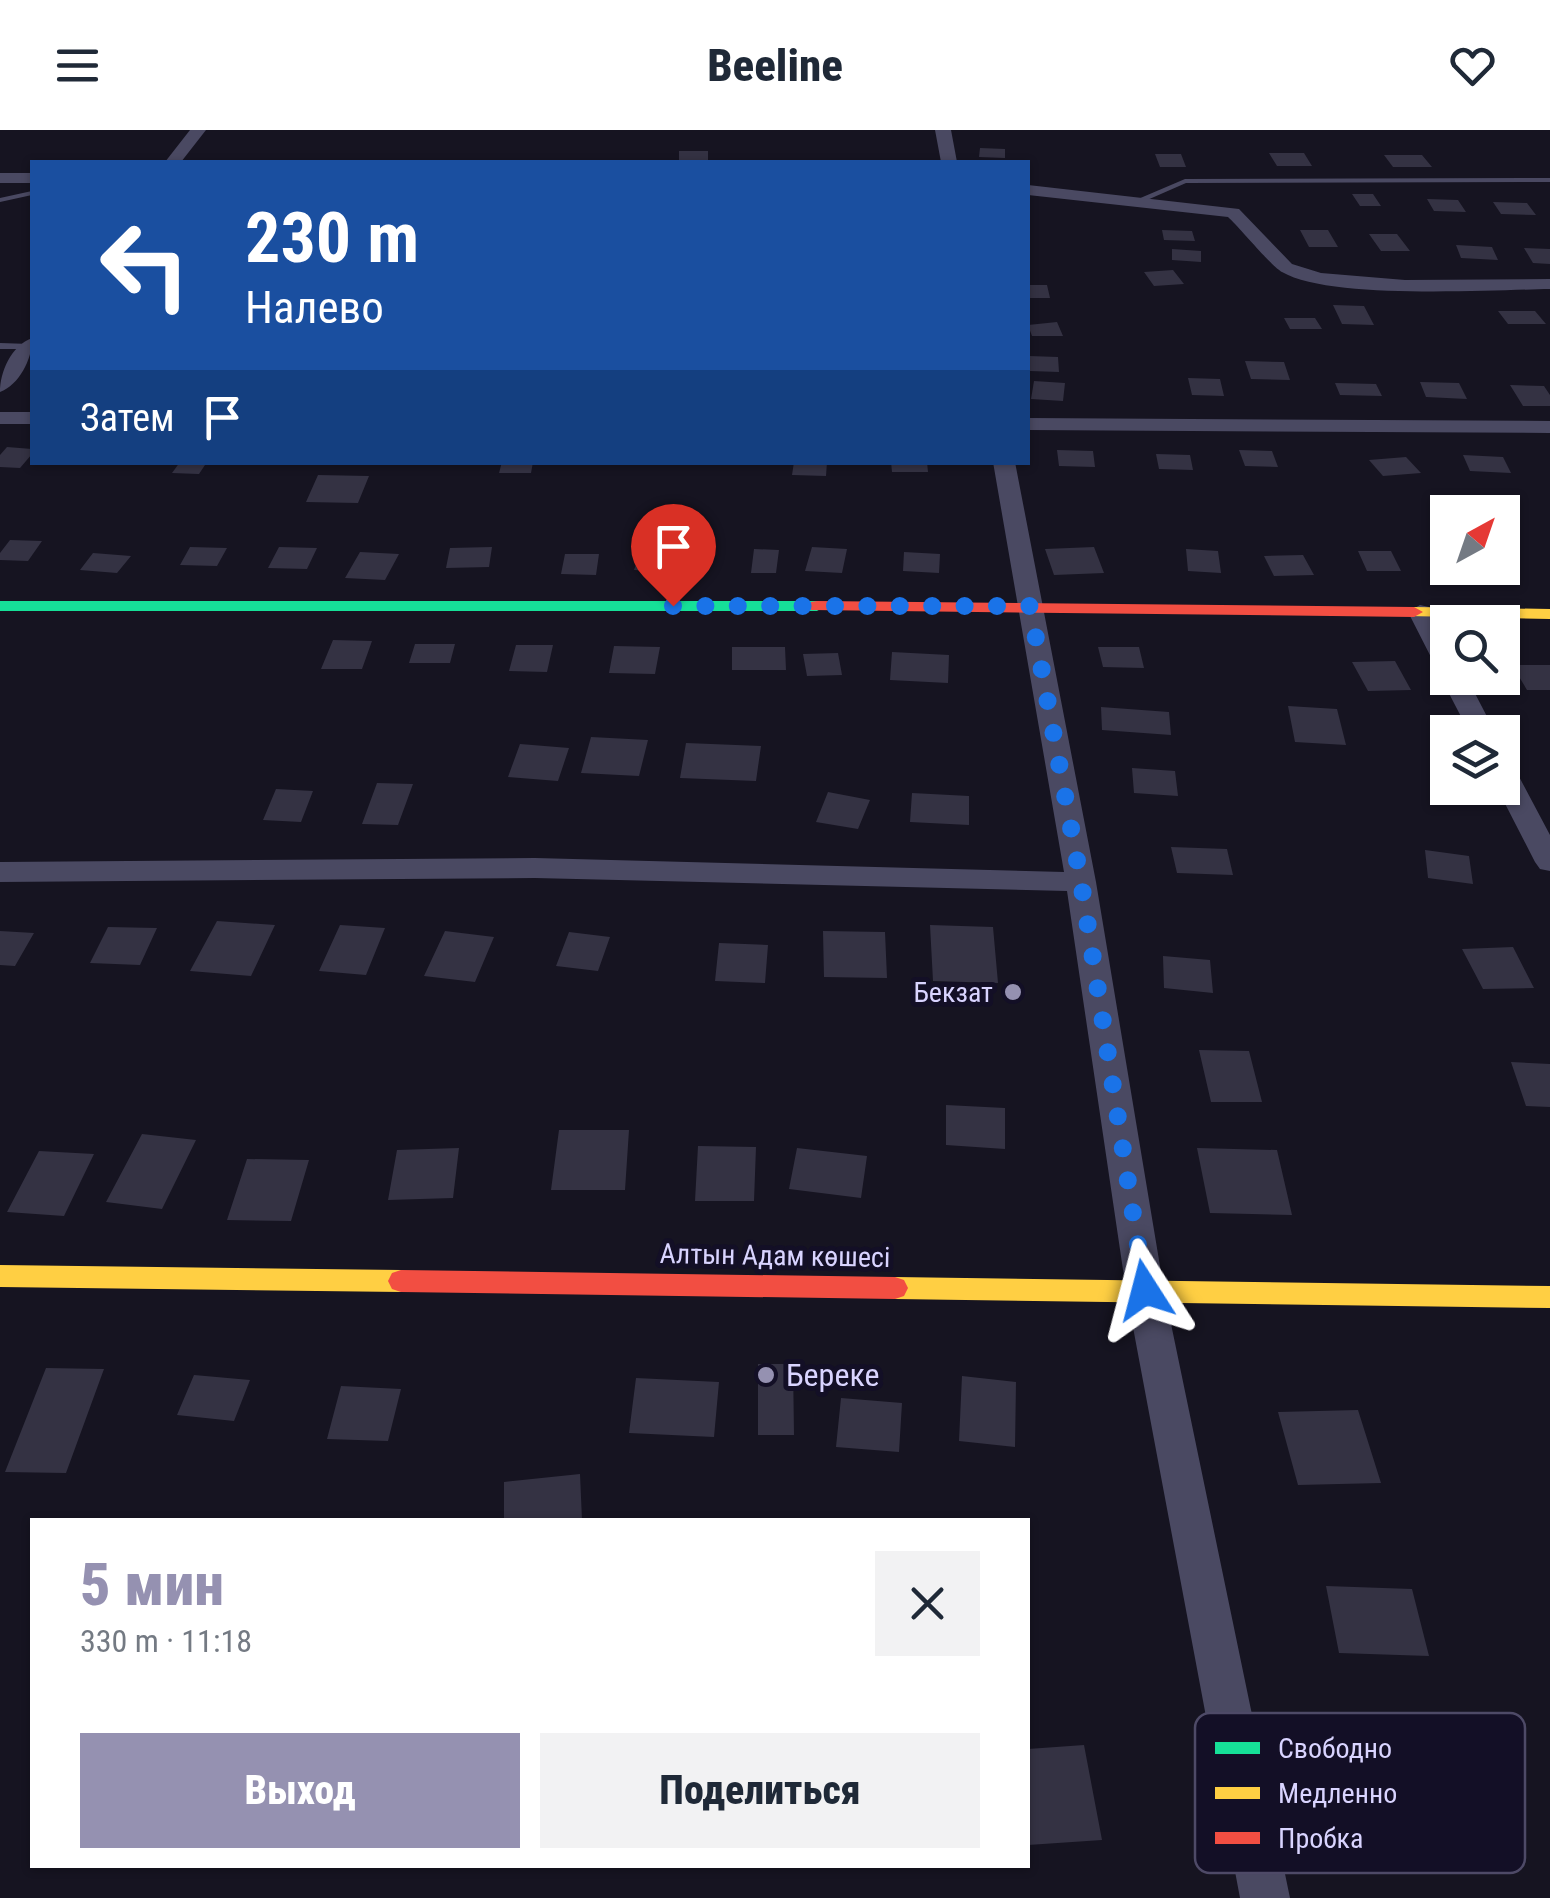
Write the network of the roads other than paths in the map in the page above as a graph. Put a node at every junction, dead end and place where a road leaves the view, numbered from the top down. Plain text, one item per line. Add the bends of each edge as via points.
1 (198, 130) edge
2 (943, 130) edge
3 (175, 160) edge
4 (949, 160) edge
5 (0, 178) edge
6 (30, 178) edge
7 (1550, 180) edge
8 (1030, 190) edge
9 (30, 194) edge
10 (0, 200) edge
11 (1135, 202) junction
12 (1550, 284) edge
13 (30, 345) edge
14 (0, 346) edge
15 (30, 346) edge
16 (0, 386) edge
17 (0, 418) edge
18 (30, 418) edge
19 (1030, 424) edge
20 (1550, 427) edge
21 (1005, 465) edge
22 (0, 606) edge
23 (1030, 606) junction
24 (1420, 612) junction
25 (1550, 614) edge
26 (1430, 631) edge
27 (1520, 805) edge
28 (1550, 862) edge
29 (0, 872) edge
30 (1081, 882) junction
31 (0, 1276) edge
32 (1145, 1290) junction
33 (1550, 1297) edge
34 (1229, 1713) edge
35 (1261, 1873) edge
36 (1266, 1898) edge

1 - 3 street
2 - 4 street
5 - 6 street
7 - 11 lane via 1185,181
8 - 11 street
9 - 10 lane
11 - 12 street via 1234,214 1286,268 1319,278
13 - 14 lane
15 - 16 street
17 - 18 street
19 - 20 street
21 - 23 street
22 - 23 street
23 - 24 street
23 - 30 street
24 - 25 street
24 - 26 street
27 - 28 street
29 - 30 street via 535,868
30 - 32 street
31 - 32 street, Алтын Адам көшесі
32 - 33 street, Алтын Адам көшесі
32 - 34 street
35 - 36 street

